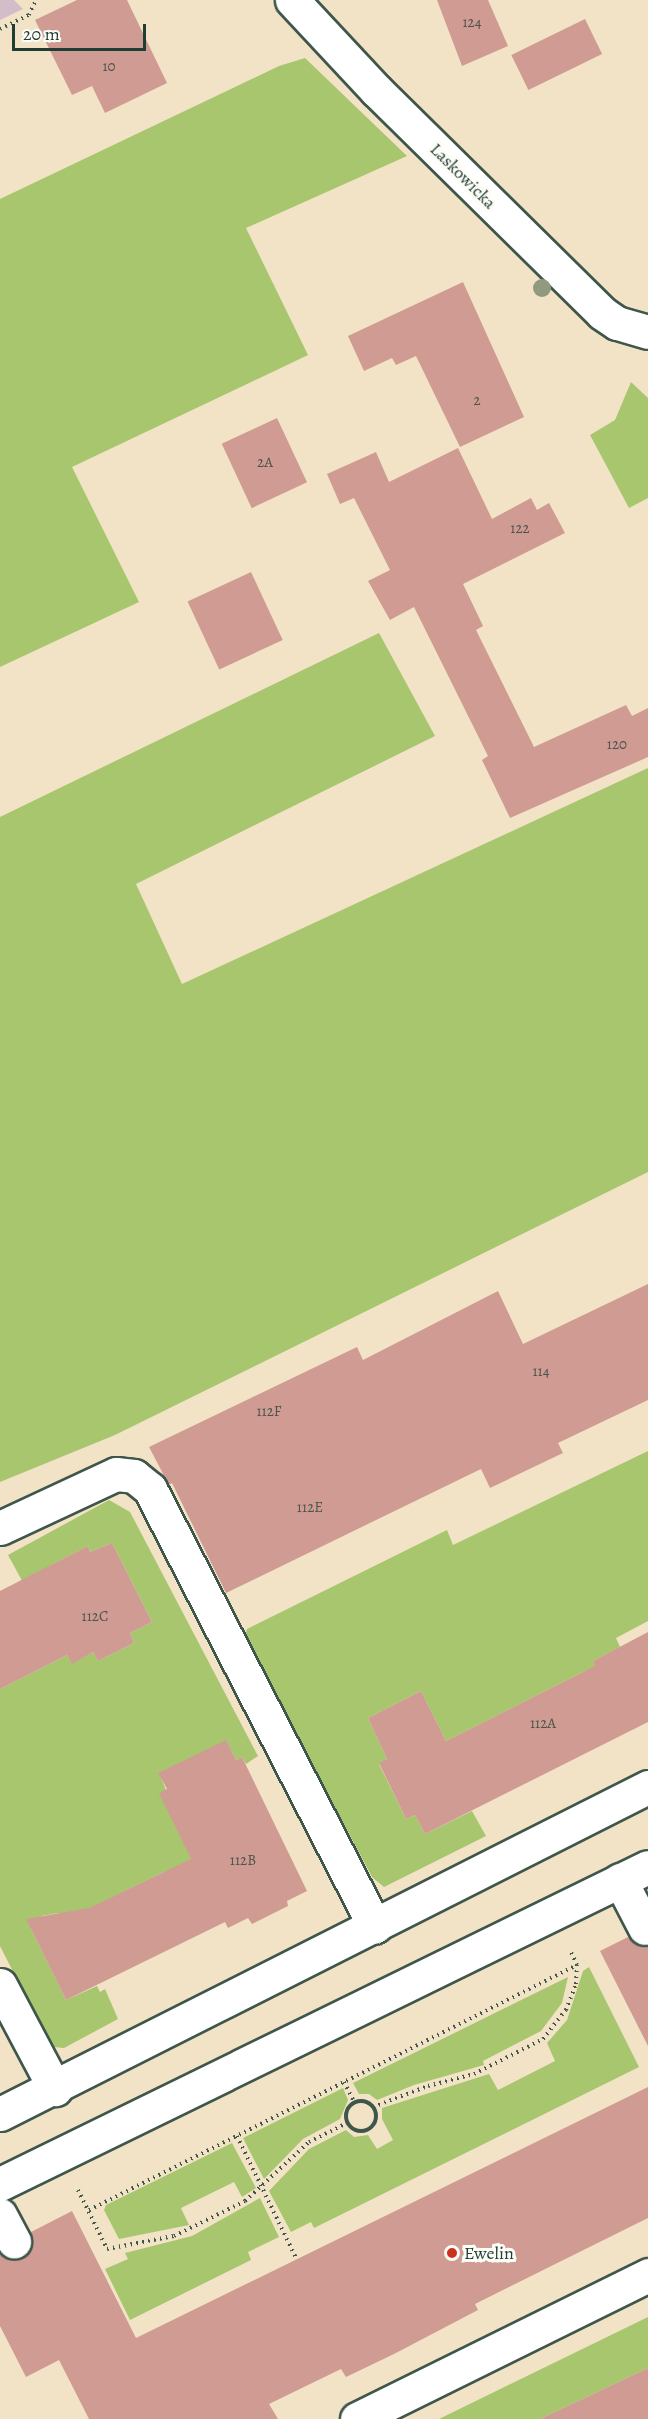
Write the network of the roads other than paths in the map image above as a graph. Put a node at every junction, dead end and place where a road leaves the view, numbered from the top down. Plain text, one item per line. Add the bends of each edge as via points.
1 (292, 0) edge
2 (648, 332) edge
3 (0, 1528) edge
4 (648, 1787) edge
5 (634, 1873) edge
6 (375, 1927) junction
7 (645, 1928) dead end
8 (0, 1984) edge
9 (55, 2089) junction
10 (0, 2114) edge
11 (0, 2184) edge
12 (648, 2275) edge
13 (357, 2419) edge

1 - 2 street, Laskowicka via 376,90 602,313 617,323
3 - 6 street via 116,1474 134,1476 150,1490
4 - 6 street
5 - 7 street
5 - 11 street
6 - 9 street
8 - 9 street
9 - 10 street
12 - 13 street

